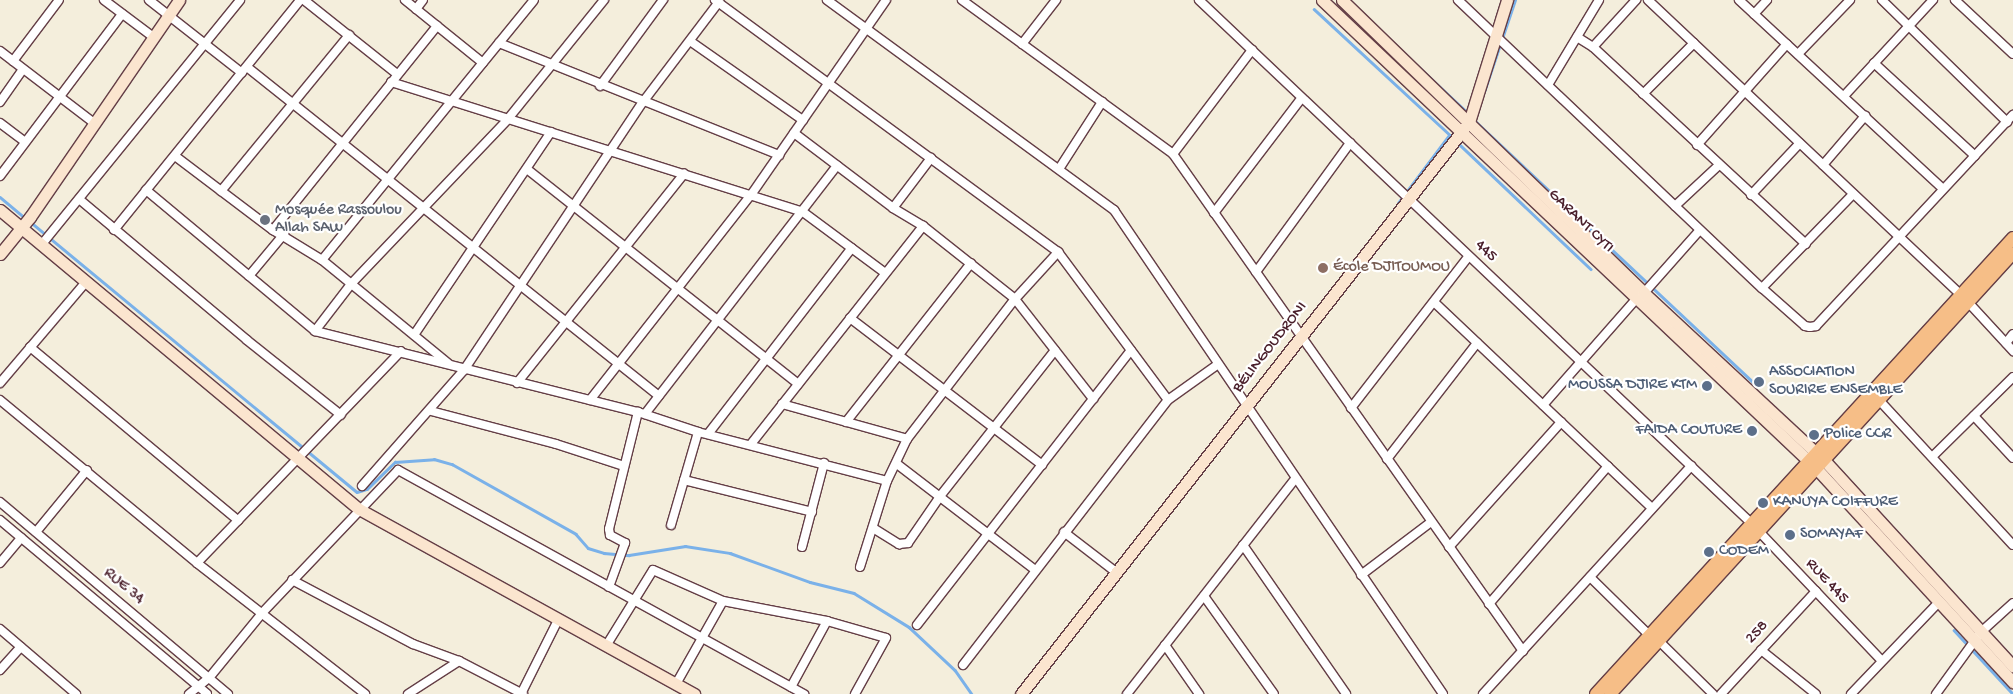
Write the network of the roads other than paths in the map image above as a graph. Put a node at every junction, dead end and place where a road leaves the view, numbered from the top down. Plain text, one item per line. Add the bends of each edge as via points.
1 (59, 0) edge
2 (104, 0) edge
3 (149, 0) edge
4 (178, 0) edge
5 (240, 0) edge
6 (302, 0) edge
7 (405, 0) edge
8 (423, 0) edge
9 (534, 0) edge
10 (604, 0) edge
11 (663, 0) edge
12 (828, 0) edge
13 (886, 0) edge
14 (1056, 0) edge
15 (1199, 0) edge
16 (1322, 0) edge
17 (1342, 0) edge
18 (1458, 0) edge
19 (1508, 0) edge
20 (1599, 0) edge
21 (1636, 0) edge
22 (1648, 0) edge
23 (1740, 0) edge
24 (1767, 0) edge
25 (1850, 0) edge
26 (1882, 0) edge
27 (1933, 0) edge
28 (1955, 0) edge
29 (717, 1) edge
30 (967, 2) edge
31 (416, 9) junction
32 (122, 14) junction
33 (1754, 14) junction
34 (168, 15) junction
35 (436, 26) junction
36 (1909, 26) junction
37 (866, 28) junction
38 (349, 35) junction
39 (152, 36) junction
40 (1495, 36) junction
41 (1577, 37) junction
42 (690, 41) junction
43 (204, 43) junction
44 (499, 43) junction
45 (1694, 43) junction
46 (1022, 44) junction
47 (1787, 44) junction
48 (1593, 47) junction
49 (1252, 50) junction
50 (0, 51) edge
51 (1798, 54) junction
52 (2013, 54) edge
53 (12, 61) junction
54 (483, 63) junction
55 (1874, 63) junction
56 (552, 65) junction
57 (24, 69) junction
58 (244, 70) junction
59 (397, 74) junction
60 (390, 82) junction
61 (828, 83) junction
62 (600, 86) junction
63 (1548, 86) junction
64 (1746, 93) junction
65 (1643, 94) junction
66 (59, 96) junction
67 (1844, 96) junction
68 (1301, 99) junction
69 (451, 101) junction
70 (0, 102) edge
71 (643, 102) junction
72 (1102, 102) junction
73 (293, 104) junction
74 (2013, 115) edge
75 (1865, 116) junction
76 (508, 118) junction
77 (803, 120) junction
78 (92, 122) junction
79 (2007, 122) junction
80 (0, 123) edge
81 (1465, 127) junction
82 (551, 132) junction
83 (794, 133) junction
84 (26, 142) junction
85 (341, 142) junction
86 (1350, 143) junction
87 (1800, 143) junction
88 (1697, 145) junction
89 (611, 150) junction
90 (1173, 154) junction
91 (779, 155) junction
92 (175, 156) junction
93 (1975, 156) junction
94 (931, 158) junction
95 (1719, 165) junction
96 (1823, 165) junction
97 (837, 166) junction
98 (527, 168) junction
99 (1059, 169) junction
100 (684, 174) junction
101 (0, 176) edge
102 (388, 179) junction
103 (1944, 189) junction
104 (146, 190) junction
105 (221, 191) junction
106 (1853, 194) junction
107 (751, 195) junction
108 (1751, 195) junction
109 (1409, 198) junction
110 (79, 199) junction
111 (574, 206) junction
112 (1675, 206) junction
113 (423, 208) junction
114 (893, 208) junction
115 (0, 210) edge
116 (803, 212) junction
117 (1214, 213) junction
118 (923, 226) junction
119 (21, 228) junction
120 (114, 230) junction
121 (273, 230) junction
122 (1700, 230) junction
123 (284, 234) junction
124 (1898, 236) junction
125 (2013, 238) edge
126 (46, 239) junction
127 (1806, 244) junction
128 (626, 247) junction
129 (473, 248) junction
130 (852, 248) junction
131 (1058, 252) junction
132 (2013, 253) edge
133 (0, 254) edge
134 (1469, 256) junction
135 (322, 260) junction
136 (971, 262) junction
137 (1256, 272) junction
138 (885, 273) junction
139 (249, 276) junction
140 (86, 282) junction
141 (351, 284) junction
142 (520, 286) junction
143 (678, 288) junction
144 (1762, 288) junction
145 (1640, 296) junction
146 (1015, 299) junction
147 (1964, 299) junction
148 (1434, 302) junction
149 (850, 318) junction
150 (718, 320) junction
151 (566, 322) junction
152 (315, 331) junction
153 (2013, 334) edge
154 (414, 335) junction
155 (1300, 337) junction
156 (2006, 342) junction
157 (1477, 343) junction
158 (30, 347) junction
159 (1054, 350) junction
160 (1131, 350) junction
161 (2013, 350) edge
162 (401, 351) junction
163 (898, 355) junction
164 (766, 358) junction
165 (1581, 362) junction
166 (618, 364) junction
167 (452, 365) junction
168 (1217, 365) junction
169 (464, 370) junction
170 (2013, 377) edge
171 (0, 383) edge
172 (517, 383) junction
173 (798, 384) junction
174 (944, 390) junction
175 (659, 396) junction
176 (1093, 399) junction
177 (0, 400) edge
178 (590, 400) junction
179 (1168, 400) junction
180 (1879, 400) junction
181 (782, 404) junction
182 (1543, 405) junction
183 (1245, 407) junction
184 (1351, 408) junction
185 (431, 411) junction
186 (641, 413) junction
187 (342, 415) junction
188 (1974, 416) junction
189 (846, 422) junction
190 (1561, 422) junction
191 (993, 428) junction
192 (698, 432) junction
193 (708, 434) junction
194 (907, 439) junction
195 (750, 444) junction
196 (1933, 456) junction
197 (302, 457) junction
198 (2013, 458) edge
199 (1387, 459) junction
200 (1816, 460) junction
201 (824, 463) junction
202 (897, 464) junction
203 (1042, 465) junction
204 (624, 466) junction
205 (1608, 466) junction
206 (1691, 466) junction
207 (87, 470) junction
208 (1295, 479) junction
209 (684, 480) junction
210 (887, 481) junction
211 (362, 486) dead end
212 (941, 495) junction
213 (0, 502) edge
214 (1652, 508) junction
215 (359, 509) junction
216 (812, 512) junction
217 (0, 520) edge
218 (238, 520) junction
219 (1431, 522) junction
220 (671, 525) dead end
221 (1755, 527) junction
222 (873, 528) junction
223 (36, 532) junction
224 (1064, 532) junction
225 (990, 533) junction
226 (21, 538) junction
227 (1243, 545) junction
228 (2013, 546) edge
229 (802, 547) dead end
230 (1449, 547) junction
231 (0, 563) edge
232 (197, 563) junction
233 (860, 567) dead end
234 (1036, 570) junction
235 (1116, 572) junction
236 (1361, 575) junction
237 (1590, 577) junction
238 (292, 580) junction
239 (609, 587) junction
240 (1816, 591) junction
241 (1204, 596) junction
242 (723, 601) junction
243 (634, 602) junction
244 (1939, 602) junction
245 (2013, 603) edge
246 (1489, 604) junction
247 (263, 612) junction
248 (558, 620) junction
249 (827, 621) junction
250 (917, 625) dead end
251 (0, 629) edge
252 (1978, 636) junction
253 (702, 638) junction
254 (1654, 638) junction
255 (1165, 645) junction
256 (21, 646) junction
257 (606, 646) junction
258 (1762, 650) junction
259 (1522, 651) junction
260 (1881, 660) junction
261 (459, 661) junction
262 (962, 665) dead end
263 (2013, 666) edge
264 (0, 670) edge
265 (209, 678) junction
266 (2013, 682) edge
267 (676, 684) junction
268 (198, 686) junction
269 (791, 686) junction
270 (70, 692) edge
271 (189, 694) edge
272 (207, 694) edge
273 (228, 694) edge
274 (365, 694) edge
275 (408, 694) edge
276 (522, 694) edge
277 (694, 694) edge
278 (804, 694) edge
279 (855, 694) edge
280 (1022, 694) edge
281 (1127, 694) edge
282 (1200, 694) edge
283 (1274, 694) edge
284 (1346, 694) edge
285 (1443, 694) edge
286 (1483, 694) edge
287 (1596, 694) edge
288 (1610, 694) edge
289 (1713, 694) edge
290 (1721, 694) edge
291 (1816, 694) edge
292 (1851, 694) edge
293 (1936, 694) edge

1 - 53 street
2 - 32 street
3 - 34 street
4 - 34 street
5 - 43 street
6 - 38 street
6 - 58 street
7 - 31 street
8 - 31 street
9 - 44 street
10 - 56 street
11 - 62 street
12 - 37 street
13 - 37 street
14 - 46 street
15 - 49 street, 445
16 - 81 street, GARANT CYTI
17 - 81 street, GARANT CYTI
18 - 40 street
19 - 40 street, BÉLINGOUDRONI
20 - 41 street
21 - 48 street
22 - 45 street
23 - 33 street
24 - 33 street
25 - 51 street
26 - 36 street
27 - 36 street
28 - 52 street
29 - 42 street
29 - 61 street
30 - 46 street
31 - 35 street
32 - 39 street
32 - 66 street
33 - 47 street
34 - 39 street
34 - 43 street
35 - 54 street
35 - 59 street
36 - 55 street
36 - 79 street
37 - 61 street
37 - 99 street
38 - 59 street
38 - 73 street
39 - 78 street
40 - 63 street
40 - 81 street, BÉLINGOUDRONI
41 - 48 street
41 - 63 street
42 - 71 street
42 - 77 street
43 - 58 street
43 - 110 street
44 - 54 street
44 - 56 street
45 - 64 street
45 - 65 street
46 - 72 street
47 - 51 street
47 - 64 street
48 - 65 street
49 - 68 street, 445
49 - 90 street
50 - 53 street
51 - 67 street
53 - 57 street
54 - 69 street
55 - 67 street
55 - 93 street
56 - 62 street
56 - 76 street
57 - 66 street
57 - 70 street
58 - 73 street
58 - 92 street
59 - 60 street
60 - 69 street
60 - 85 street
61 - 77 street
61 - 94 street
62 - 71 street
63 - 112 street
64 - 87 street
64 - 88 street
65 - 88 street
66 - 78 street
66 - 84 street
67 - 75 street
68 - 86 street, 445
68 - 117 street
69 - 76 street
69 - 102 street
71 - 89 street
71 - 91 street
72 - 90 street
72 - 99 street
73 - 85 street
73 - 105 street
74 - 79 street
75 - 96 street
75 - 103 street
76 - 82 street
76 - 113 street
77 - 83 street
78 - 119 street
79 - 93 street
80 - 84 street
81 - 109 street, BÉLINGOUDRONI
81 - 145 street, GARANT CYTI
82 - 89 street
82 - 98 street
83 - 91 street
83 - 97 street
84 - 101 street
85 - 102 street
85 - 121 street
86 - 109 street, 445
86 - 137 street
87 - 96 street
87 - 108 street
88 - 95 street
89 - 100 street
89 - 111 street
90 - 117 street
91 - 107 street
92 - 104 street
92 - 105 street
93 - 103 street
94 - 114 street
94 - 131 street
95 - 108 street
95 - 112 street
96 - 106 street
97 - 114 street
97 - 116 street
98 - 111 street
98 - 129 street
99 - 168 street via 1114,210
100 - 107 street
100 - 128 street
102 - 113 street
102 - 135 street
103 - 124 street
104 - 120 street
104 - 139 street
105 - 121 street
106 - 124 street
106 - 127 street
107 - 116 street
107 - 143 street
108 - 127 street
109 - 134 street, 445
109 - 155 street, BÉLINGOUDRONI
110 - 120 street
110 - 126 street
111 - 128 street
111 - 142 street
112 - 122 street
113 - 129 street
113 - 141 street
114 - 118 street
115 - 119 street
116 - 130 street
116 - 150 street
117 - 137 street
118 - 136 street
118 - 138 street
119 - 126 street
119 - 133 street
120 - 187 street
121 - 123 street
122 - 144 street
122 - 145 street
123 - 135 street
123 - 139 street
124 - 144 street via 1816,326 1805,326
124 - 147 street
125 - 147 main road
126 - 140 street
127 - 144 street
128 - 143 street
128 - 151 street
129 - 142 street
129 - 154 street
130 - 138 street
130 - 164 street
131 - 146 street
131 - 160 street
132 - 147 main road
134 - 148 street
134 - 165 street, 445
135 - 141 street
136 - 146 street
136 - 163 street
137 - 155 street
138 - 149 street
139 - 152 street
140 - 158 street
140 - 197 street
141 - 152 street
141 - 154 street
142 - 151 street
142 - 169 street
143 - 150 street
143 - 166 street
145 - 165 street
145 - 200 street, GARANT CYTI
146 - 159 street
146 - 174 street
147 - 156 street
147 - 180 main road
147 - 200 main road
148 - 157 street
148 - 184 street
149 - 163 street
149 - 173 street
150 - 164 street
150 - 175 street
151 - 166 street
151 - 172 street
152 - 162 street
153 - 156 street
154 - 167 street
155 - 183 street, BÉLINGOUDRONI
155 - 184 street
156 - 161 street
157 - 182 street
157 - 199 street
158 - 171 street
158 - 218 street
159 - 176 street
159 - 191 street
160 - 176 street
160 - 179 street
162 - 167 street
162 - 187 street
163 - 174 street
163 - 189 street
164 - 173 street
164 - 193 street
165 - 182 street
165 - 206 street, 445
166 - 175 street
166 - 178 street
167 - 169 street
168 - 179 street
168 - 183 street
169 - 172 street
169 - 185 street
170 - 188 street
172 - 178 street
173 - 181 street
174 - 191 street
174 - 194 street
175 - 186 street
176 - 203 street
177 - 207 street
178 - 186 street
179 - 224 street
180 - 196 street
180 - 200 main road
181 - 189 street
181 - 195 street
182 - 190 street
183 - 208 street
183 - 235 street, BÉLINGOUDRONI
184 - 199 street
185 - 204 street via 556,444
185 - 211 street
186 - 192 street
186 - 204 street
187 - 197 street
188 - 196 street
188 - 198 street
189 - 194 street
190 - 205 street
190 - 230 street
191 - 203 street
191 - 212 street
192 - 193 street
192 - 209 street
193 - 195 street
194 - 202 street
195 - 201 street
196 - 228 street
197 - 215 street
197 - 218 street
199 - 219 street
200 - 221 main road
200 - 244 street
200 - 252 street
201 - 210 street
201 - 216 street
202 - 210 street
202 - 212 street
203 - 225 street
204 - 239 street via 609,529 610,535 625,543
205 - 214 street
205 - 246 street
206 - 214 street
206 - 221 street, 445
207 - 223 street
207 - 232 street
208 - 227 street
208 - 236 street
209 - 216 street
209 - 220 street
210 - 222 street
212 - 222 street via 908,543 899,544
212 - 225 street
213 - 223 street, RUE 34
214 - 237 street
215 - 238 street
215 - 239 street via 398,470
215 - 248 street
216 - 229 street
217 - 226 street, RUE 34
218 - 232 street
219 - 230 street
219 - 236 street
221 - 240 street, RUE 445
221 - 254 main road
222 - 233 street
223 - 265 street, RUE 34
224 - 234 street
224 - 235 street
225 - 234 street
225 - 250 street
226 - 231 street
226 - 268 street, RUE 34
227 - 241 street
227 - 284 street
230 - 246 street
232 - 247 street
234 - 262 street
235 - 280 street, BÉLINGOUDRONI
236 - 285 street
237 - 254 street
237 - 259 street
238 - 247 street
238 - 261 street via 413,644
239 - 243 street
240 - 258 street, 258
240 - 260 street, RUE 445
241 - 255 street
241 - 283 street
242 - 243 street via 653,570
242 - 249 street
242 - 253 street
243 - 253 street
243 - 257 street
244 - 252 street
244 - 260 street
245 - 252 street
246 - 259 street
247 - 265 street
247 - 274 street
248 - 257 street
248 - 276 street
249 - 269 street
249 - 279 street via 886,638
251 - 256 street
252 - 263 street
252 - 266 street
252 - 293 street
253 - 267 street
253 - 269 street
254 - 287 main road
254 - 288 main road
254 - 289 street
255 - 281 street
255 - 282 street
256 - 264 street
256 - 270 street
257 - 267 street
258 - 290 street, 258
258 - 291 street
259 - 286 street
260 - 292 street
261 - 275 street
261 - 276 street
265 - 268 street
265 - 273 street, RUE 34
267 - 277 street
268 - 271 street
268 - 272 street, RUE 34
269 - 278 street

